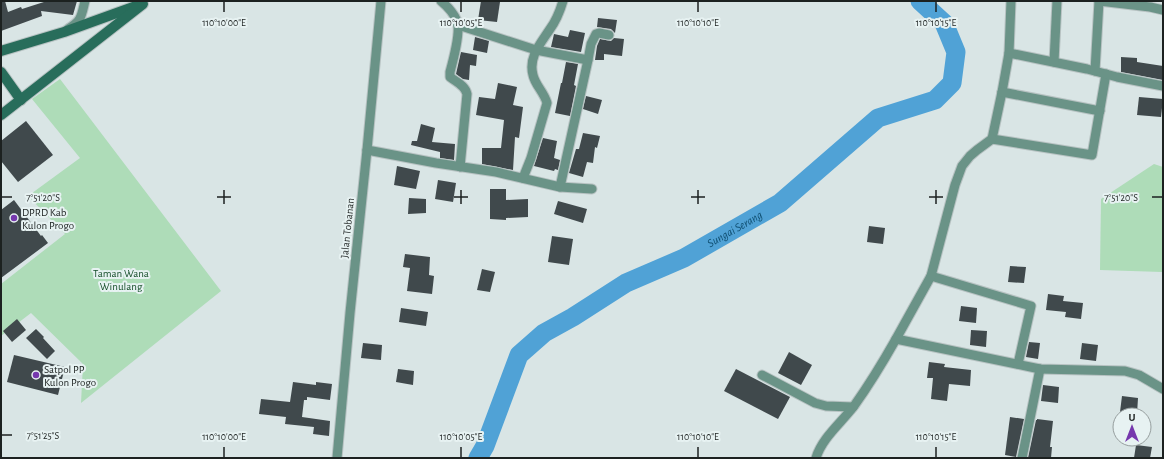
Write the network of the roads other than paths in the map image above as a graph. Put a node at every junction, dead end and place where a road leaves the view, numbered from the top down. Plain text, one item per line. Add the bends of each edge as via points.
1 (85, 1) edge
2 (381, 1) edge
3 (441, 1) edge
4 (564, 1) edge
5 (1011, 1) edge
6 (1057, 1) edge
7 (1099, 1) edge
8 (145, 2) edge
9 (1163, 10) edge
10 (458, 25) junction
11 (64, 32) junction
12 (609, 35) dead end
13 (536, 50) junction
14 (1, 51) edge
15 (1008, 53) junction
16 (588, 60) junction
17 (1054, 62) junction
18 (1095, 71) junction
19 (1, 72) edge
20 (1106, 74) junction
21 (1163, 86) edge
22 (1002, 92) junction
23 (22, 100) junction
24 (1100, 111) junction
25 (1, 116) edge
26 (992, 139) junction
27 (367, 150) junction
28 (460, 167) junction
29 (524, 178) junction
30 (560, 187) junction
31 (592, 189) dead end
32 (931, 276) junction
33 (896, 339) junction
34 (1018, 364) junction
35 (1040, 369) junction
36 (762, 375) dead end
37 (1163, 389) edge
38 (853, 407) junction
39 (337, 458) edge
40 (816, 458) edge
41 (1022, 458) edge

1 - 11 street via 80,19
2 - 27 street, Jalan Tobanan
3 - 10 street via 455,17
4 - 13 street via 551,28
5 - 15 street
6 - 17 street
7 - 9 street
7 - 18 street
8 - 11 street
8 - 23 street
10 - 13 street
10 - 28 street via 450,77 464,87 467,94
11 - 14 street
12 - 16 street via 596,34
13 - 16 street
13 - 29 street via 533,75 546,103
15 - 17 street
15 - 22 street
16 - 30 street
17 - 18 street
18 - 20 street
19 - 23 street
20 - 21 street
20 - 24 street
22 - 24 street
22 - 26 street
23 - 25 street
24 - 26 street via 1092,155
26 - 32 street via 970,156 962,166
27 - 28 street
27 - 39 street, Jalan Tobanan
28 - 29 street
29 - 30 street
30 - 31 street
32 - 33 street
32 - 34 street via 1031,306
33 - 34 street
33 - 38 street
34 - 35 street
35 - 37 street via 1125,371 1139,375
35 - 41 street
36 - 38 street via 815,403
38 - 40 street via 831,432

